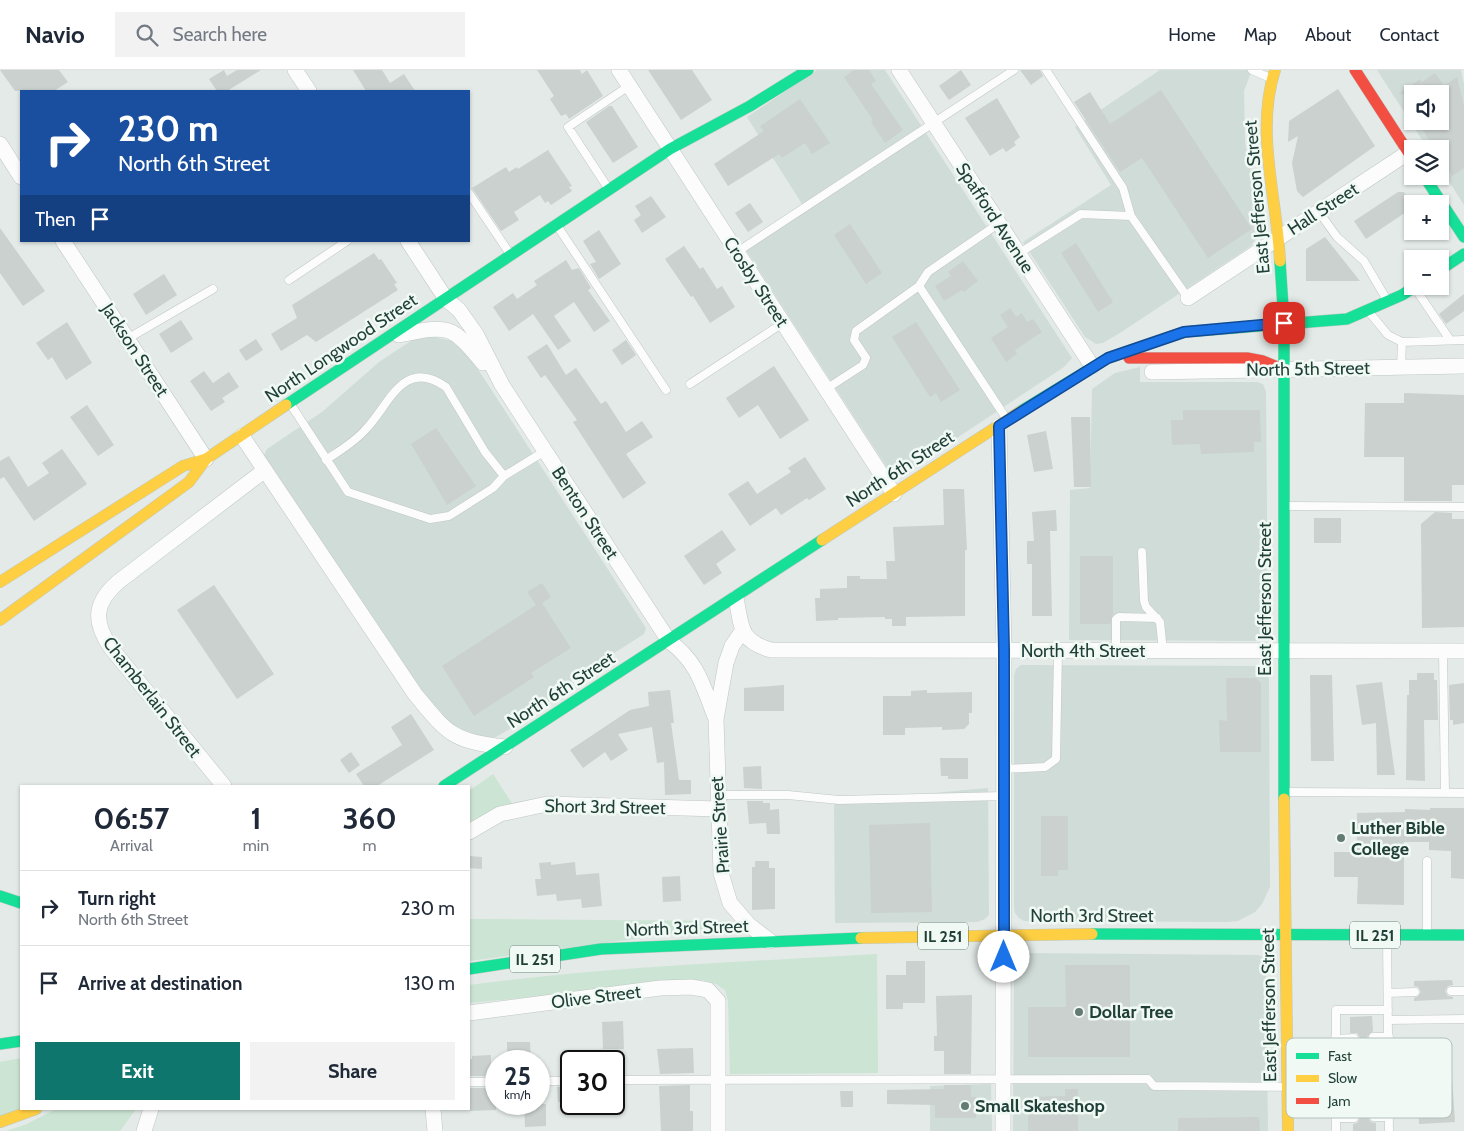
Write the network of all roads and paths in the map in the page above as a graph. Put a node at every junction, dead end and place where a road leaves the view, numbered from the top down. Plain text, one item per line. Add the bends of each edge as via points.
1 (295, 70) edge
2 (619, 70) edge
3 (808, 70) edge
4 (899, 70) edge
5 (1014, 70) edge
6 (1046, 70) edge
7 (1252, 70) edge
8 (1355, 70) edge
9 (778, 75) dead end
10 (1274, 75) edge
11 (629, 86) junction
12 (308, 90) edge
13 (934, 125) junction
14 (696, 134) junction
15 (0, 144) edge
16 (1404, 144) edge
17 (670, 149) junction
18 (1404, 159) edge
19 (20, 175) edge
20 (1430, 185) edge
21 (609, 190) junction
22 (470, 194) edge
23 (1319, 212) junction
24 (1131, 216) junction
25 (998, 224) junction
26 (557, 225) junction
27 (1464, 237) edge
28 (1279, 238) junction
29 (64, 242) edge
30 (346, 242) edge
31 (409, 242) edge
32 (737, 252) junction
33 (1018, 254) junction
34 (1464, 254) edge
35 (511, 256) junction
36 (1449, 264) edge
37 (289, 280) dead end
38 (919, 286) junction
39 (213, 289) dead end
40 (1404, 293) edge
41 (1420, 295) edge
42 (1188, 298) joint
43 (446, 299) junction
44 (1388, 301) junction
45 (1367, 310) junction
46 (1284, 323) junction
47 (783, 324) junction
48 (387, 338) junction
49 (127, 339) junction
50 (1450, 340) junction
51 (1464, 340) edge
52 (1402, 342) junction
53 (1108, 358) junction
54 (1092, 366) junction
55 (1464, 366) edge
56 (1400, 367) junction
57 (1285, 370) junction
58 (1152, 372) dead end
59 (690, 384) dead end
60 (502, 385) junction
61 (826, 389) junction
62 (666, 390) dead end
63 (290, 403) junction
64 (1003, 423) junction
65 (242, 436) junction
66 (544, 451) junction
67 (206, 459) junction
68 (326, 460) junction
69 (265, 470) junction
70 (504, 476) junction
71 (894, 494) junction
72 (1283, 506) junction
73 (1464, 507) edge
74 (1142, 552) dead end
75 (0, 582) edge
76 (736, 598) junction
77 (1157, 618) junction
78 (0, 620) edge
79 (743, 630) junction
80 (669, 641) junction
81 (1004, 650) junction
82 (1058, 650) junction
83 (1116, 651) junction
84 (1163, 651) junction
85 (1464, 651) edge
86 (1282, 652) junction
87 (1443, 652) junction
88 (716, 719) junction
89 (505, 747) junction
90 (1003, 769) junction
91 (223, 785) edge
92 (446, 785) edge
93 (1283, 792) junction
94 (1445, 793) junction
95 (1464, 793) edge
96 (1003, 796) junction
97 (718, 802) junction
98 (470, 831) edge
99 (1428, 862) dead end
100 (0, 896) edge
101 (20, 903) edge
102 (1004, 934) junction
103 (1285, 934) junction
104 (1387, 935) junction
105 (1427, 935) junction
106 (1464, 935) edge
107 (771, 942) junction
108 (470, 969) edge
109 (1464, 991) edge
110 (1415, 992) dead end
111 (1451, 992) dead end
112 (1388, 993) junction
113 (1388, 1010) junction
114 (470, 1013) edge
115 (1464, 1019) edge
116 (1388, 1020) junction
117 (1373, 1037) dead end
118 (1389, 1037) joint
119 (1287, 1038) edge
120 (1335, 1038) edge
121 (20, 1040) edge
122 (0, 1044) edge
123 (717, 1078) junction
124 (1004, 1078) junction
125 (625, 1080) edge
126 (470, 1082) edge
127 (485, 1082) edge
128 (1286, 1087) edge
129 (33, 1110) edge
130 (151, 1110) edge
131 (433, 1110) edge
132 (1288, 1118) edge
133 (1336, 1118) joint
134 (1354, 1118) dead end
135 (1389, 1118) edge
136 (0, 1122) edge
137 (144, 1131) edge
138 (434, 1131) edge
139 (718, 1131) edge
140 (1002, 1131) edge
141 (1288, 1131) edge
142 (1336, 1131) edge
143 (1389, 1131) edge

1 - 12 street
2 - 11 street, Crosby Street
3 - 14 main road, North Longwood Street
4 - 13 street, Spafford Avenue
5 - 13 lane
6 - 24 lane via 1123,188
7 - 10 lane
8 - 16 main road
9 - 14 main road, North Longwood Street
10 - 28 main road, East Jefferson Street via 1266,117
11 - 17 street, Crosby Street
11 - 21 lane via 568,127
13 - 25 street, Spafford Avenue
13 - 32 lane
14 - 17 main road, North Longwood Street
15 - 19 street
17 - 21 main road, North Longwood Street
17 - 32 street, Crosby Street
18 - 23 street, Hall Street
20 - 27 main road
21 - 26 main road, North Longwood Street
22 - 35 lane
23 - 28 street, Hall Street
23 - 44 lane via 1337,237 1364,261
24 - 33 lane via 1081,214
24 - 42 lane
25 - 33 street, Spafford Avenue
25 - 38 lane via 928,272
26 - 35 main road, North Longwood Street
26 - 62 lane
28 - 42 street, Hall Street
28 - 46 main road, East Jefferson Street
29 - 49 street, Jackson Street
30 - 37 lane
31 - 43 street, Benton Street
32 - 47 street, Crosby Street
33 - 54 street, Spafford Avenue
34 - 36 main road
35 - 43 main road, North Longwood Street
38 - 61 lane via 856,331 854,340 866,358 863,365
38 - 64 lane
39 - 49 lane
40 - 44 main road, North 6th Street
41 - 50 lane
43 - 48 main road, North Longwood Street
43 - 60 street, Benton Street via 459,310 476,334
44 - 45 main road, North 6th Street
45 - 46 main road, North 6th Street via 1348,318
45 - 52 lane via 1388,335
46 - 53 main road, North 6th Street via 1184,332
46 - 57 main road, East Jefferson Street
47 - 59 lane
47 - 61 street, Crosby Street
48 - 60 street, Benton Street via 430,328 447,328 468,345
48 - 63 main road, North Longwood Street
49 - 67 street, Jackson Street
50 - 51 lane
50 - 52 lane
52 - 56 lane
53 - 54 main road, North 6th Street
53 - 57 main road via 1237,357 1263,361
54 - 64 main road, North 6th Street
55 - 56 street, North 5th Street
56 - 57 street, North 5th Street
57 - 58 street, North 5th Street
57 - 72 main road, East Jefferson Street
60 - 66 street, Benton Street
61 - 71 street, Crosby Street
63 - 65 main road, North Longwood Street
63 - 68 lane
64 - 71 main road, North 6th Street
64 - 81 street
65 - 67 main road, North Longwood Street
65 - 69 street
66 - 70 lane
66 - 80 street, Benton Street
67 - 75 main road, North Longwood Street via 183,466
67 - 78 main road via 189,482
68 - 70 lane via 348,492 430,518 449,516 493,488
68 - 70 lane via 366,429 389,396 404,382 419,378 436,380 446,388 485,452
69 - 89 street via 415,694 443,728 460,739
69 - 91 street, Chamberlain Street via 118,582 106,593 100,606 98,622 110,648
71 - 76 main road, North 6th Street
72 - 73 lane
72 - 86 main road, East Jefferson Street
74 - 77 lane via 1144,601
76 - 79 street
76 - 80 main road, North 6th Street
77 - 83 lane via 1116,619
77 - 84 lane via 1162,627
79 - 81 street, North 4th Street via 756,646 771,650
79 - 88 street, Prairie Street via 726,663
80 - 88 street, Prairie Street via 685,652 697,670
80 - 89 main road, North 6th Street
81 - 82 street, North 4th Street
81 - 90 street
82 - 83 street, North 4th Street
82 - 90 lane via 1056,759 1045,767
83 - 84 street, North 4th Street
84 - 86 street, North 4th Street
85 - 87 street, North 4th Street
86 - 87 street, North 4th Street
86 - 93 main road, East Jefferson Street
87 - 94 lane
88 - 97 street, Prairie Street
89 - 92 main road, North 6th Street
90 - 96 street
93 - 94 lane
93 - 103 main road, East Jefferson Street
94 - 95 lane
96 - 97 lane via 839,800 788,795
96 - 102 street
97 - 98 street, Short 3rd Street via 547,804 500,814
97 - 107 street, Prairie Street via 721,873 730,903 749,925
99 - 105 lane
100 - 101 main road
102 - 103 main road, North 3rd Street / IL 251
102 - 107 main road, North 3rd Street / IL 251
102 - 124 street
103 - 104 main road, North 3rd Street / IL 251
103 - 119 main road, East Jefferson Street
104 - 105 main road, North 3rd Street / IL 251
104 - 112 lane
105 - 106 main road, North 3rd Street / IL 251
107 - 108 main road, North 3rd Street / IL 251 via 601,949
109 - 111 lane
110 - 112 lane
112 - 113 lane
113 - 116 lane
113 - 120 lane via 1336,1010
114 - 123 street, Olive Street via 660,988 708,990 718,1001
115 - 116 lane
116 - 118 lane
117 - 118 lane
121 - 122 main road
123 - 124 lane
123 - 125 lane
123 - 139 street
124 - 128 lane via 1148,1079 1154,1086
124 - 140 street
126 - 127 lane
129 - 136 main road
130 - 137 street
131 - 138 street
132 - 141 main road, East Jefferson Street
133 - 134 lane
133 - 142 lane
135 - 143 lane

